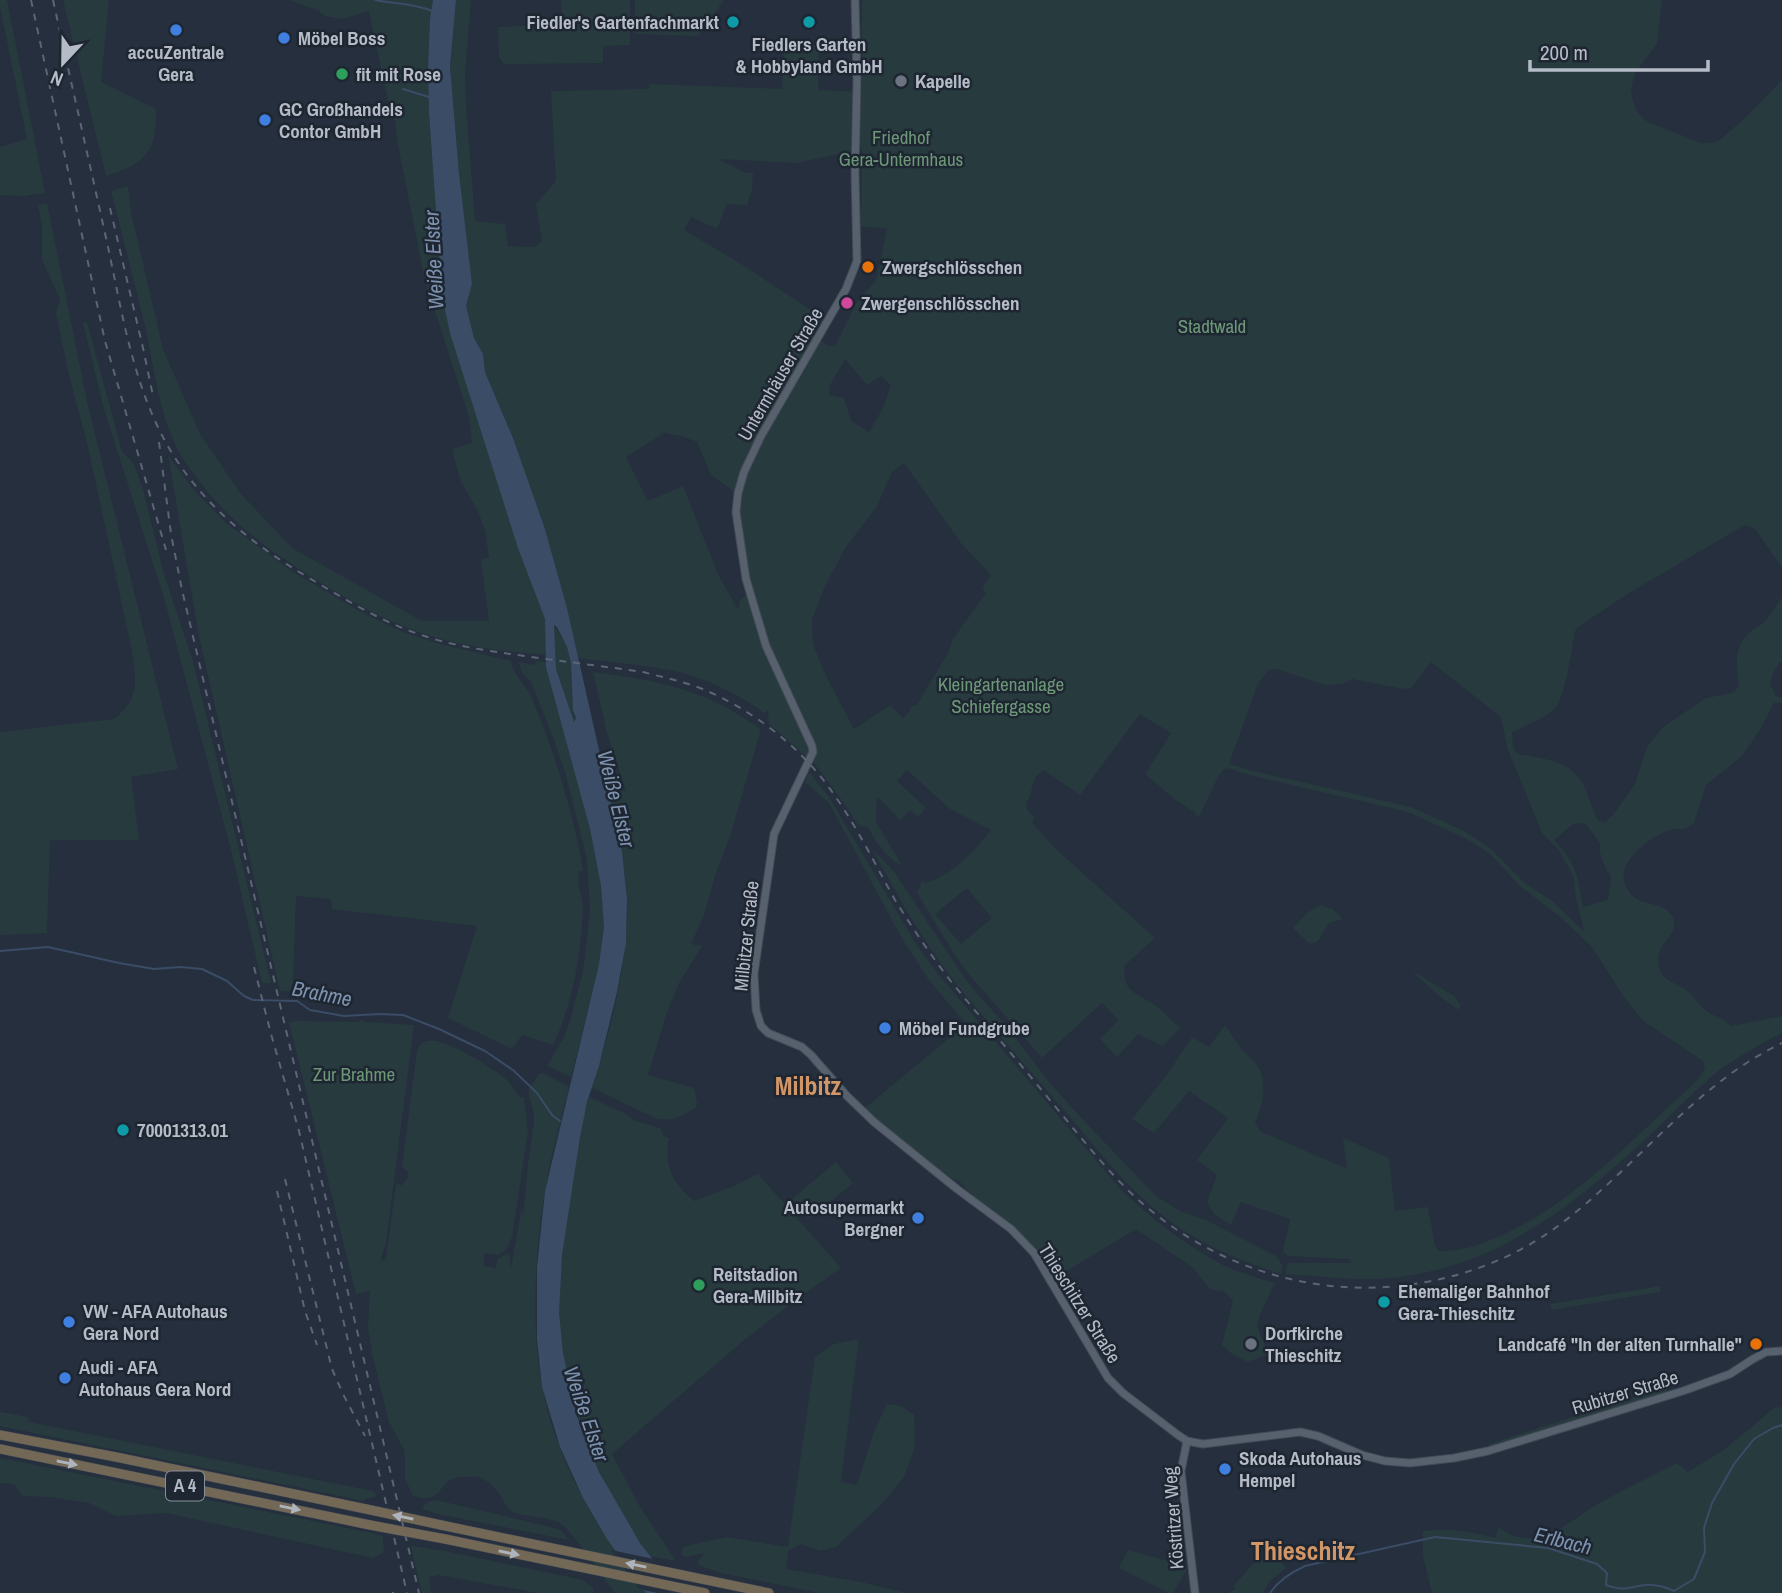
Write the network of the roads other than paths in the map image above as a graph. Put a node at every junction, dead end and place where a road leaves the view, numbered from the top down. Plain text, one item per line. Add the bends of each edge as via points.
1 (855, 0) edge
2 (813, 752) joint
3 (904, 1146) joint
4 (1782, 1351) edge
5 (0, 1435) edge
6 (1187, 1441) junction
7 (0, 1450) edge
8 (705, 1593) edge
9 (769, 1593) edge
10 (1195, 1593) edge

1 - 2 main road, Untermhäuser Straße via 857,261 846,289 761,436 744,472 736,512 746,579 766,646
2 - 3 main road, Milbitzer Straße via 774,834 754,974 756,1010 768,1033 802,1047 847,1096
3 - 6 main road, Thieschitzer Straße via 1011,1229 1034,1253 1108,1378
4 - 6 main road, Rubitzer Straße via 1766,1352 1730,1374 1683,1391 1454,1458 1385,1461 1300,1432 1203,1444
9 -> 5 highway, A 4, bridge
6 - 10 main road, Köstritzer Weg via 1181,1471
7 -> 8 highway, A 4, bridge

